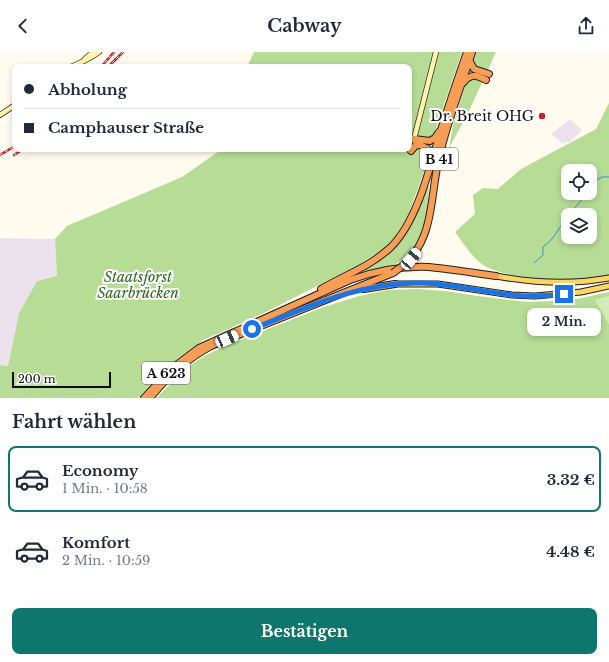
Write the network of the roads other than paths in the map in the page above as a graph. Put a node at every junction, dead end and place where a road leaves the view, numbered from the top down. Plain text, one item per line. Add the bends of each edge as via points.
1 (93, 52) edge
2 (99, 52) edge
3 (436, 52) edge
4 (466, 52) edge
5 (472, 52) edge
6 (84, 60) junction
7 (469, 60) junction
8 (77, 64) edge
9 (461, 86) junction
10 (12, 107) edge
11 (0, 115) edge
12 (442, 127) junction
13 (414, 139) junction
14 (419, 145) junction
15 (412, 150) edge
16 (434, 155) junction
17 (496, 276) joint
18 (609, 278) edge
19 (395, 284) joint
20 (609, 286) edge
21 (293, 304) junction
22 (314, 304) junction
23 (144, 398) edge
24 (150, 398) edge

1 - 6 street
2 - 6 street
3 - 13 street
4 - 12 highway, B 41
5 - 7 highway, B 41
6 - 8 street
7 - 9 highway, B 41
7 - 9 highway via 474,69 487,77 472,75
9 - 22 highway, B 41, bridge via 439,158 428,229 420,246 405,264 393,273
10 - 11 street
12 - 13 highway via 430,141
12 - 16 highway, B 41
13 - 14 highway
14 - 15 highway
14 - 16 highway via 427,147
16 - 21 highway, B 41 via 412,217 397,240 372,262
17 - 18 main road via 545,282 579,282
17 - 21 highway via 428,267 402,268 361,276
19 - 20 main road via 438,284 535,296 581,292
19 - 22 highway via 365,289
21 - 23 highway, A 623 via 199,348 170,369
22 - 24 highway, A 623 via 215,344 167,378

